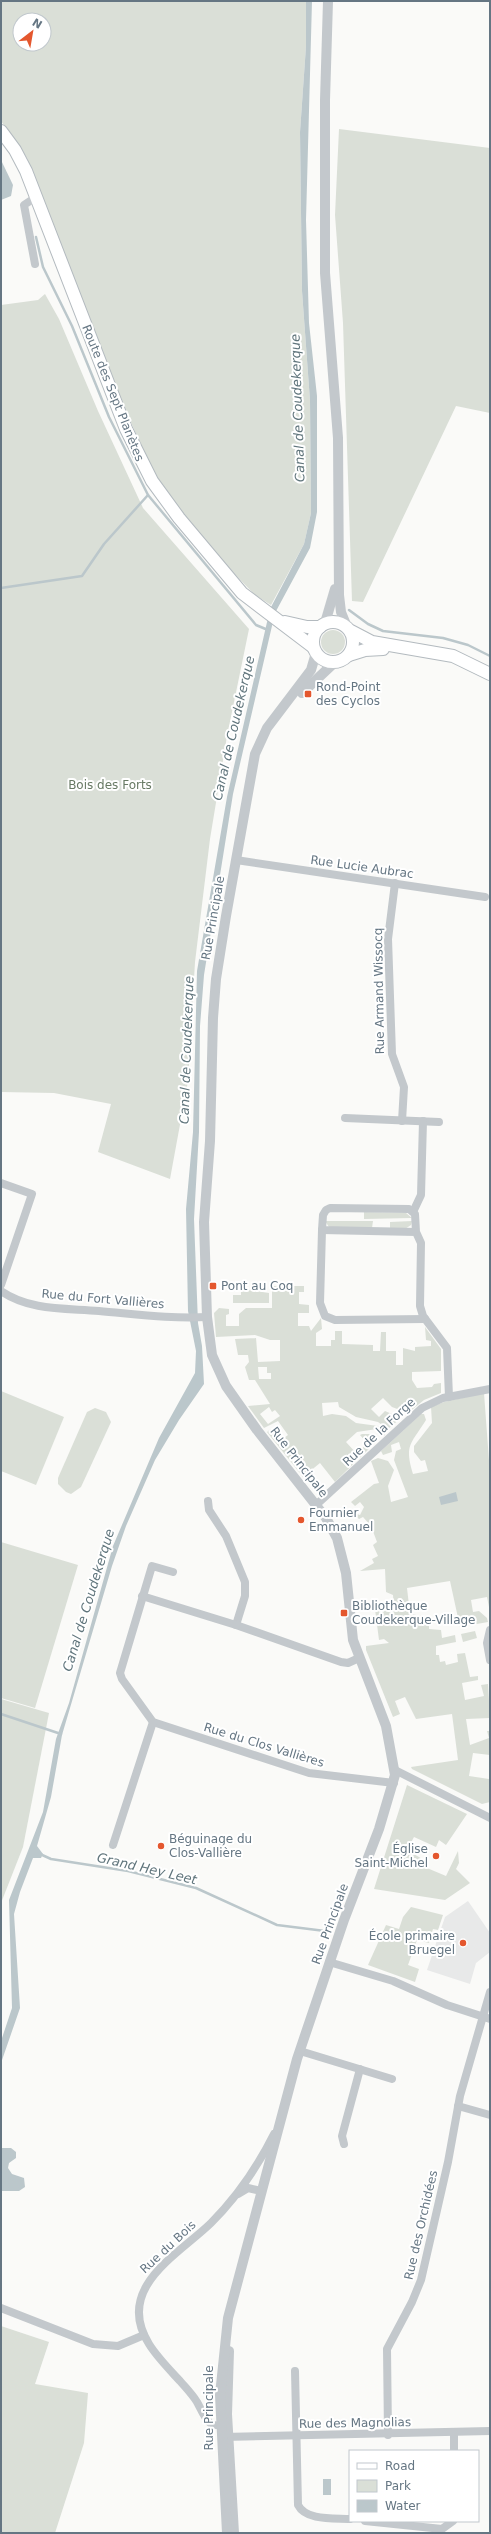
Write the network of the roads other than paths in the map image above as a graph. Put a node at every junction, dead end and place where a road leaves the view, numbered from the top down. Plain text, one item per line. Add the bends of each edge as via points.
1 (328, 1) edge
2 (1, 131) edge
3 (36, 197) junction
4 (35, 264) dead end
5 (338, 565) junction
6 (278, 620) junction
7 (322, 625) junction
8 (349, 629) junction
9 (410, 649) junction
10 (315, 650) junction
11 (350, 655) junction
12 (334, 662) junction
13 (490, 674) edge
14 (251, 779) junction
15 (236, 860) junction
16 (395, 884) junction
17 (485, 897) dead end
18 (345, 1118) dead end
19 (402, 1121) junction
20 (423, 1122) junction
21 (439, 1122) dead end
22 (1, 1183) edge
23 (413, 1212) junction
24 (322, 1230) junction
25 (416, 1232) junction
26 (1, 1285) edge
27 (1, 1291) edge
28 (204, 1317) junction
29 (426, 1319) junction
30 (490, 1389) edge
31 (449, 1397) junction
32 (208, 1500) dead end
33 (316, 1505) junction
34 (173, 1572) dead end
35 (142, 1596) junction
36 (236, 1625) junction
37 (490, 1630) edge
38 (359, 1658) junction
39 (490, 1660) edge
40 (153, 1722) junction
41 (395, 1770) junction
42 (394, 1783) junction
43 (490, 1818) edge
44 (113, 1845) dead end
45 (329, 1962) junction
46 (490, 1992) edge
47 (486, 2018) edge
48 (300, 2051) junction
49 (360, 2069) junction
50 (392, 2078) dead end
51 (458, 2106) junction
52 (490, 2115) edge
53 (280, 2122) junction
54 (344, 2144) dead end
55 (264, 2180) junction
56 (245, 2182) junction
57 (261, 2191) junction
58 (232, 2200) junction
59 (1, 2308) edge
60 (144, 2335) junction
61 (295, 2371) dead end
62 (224, 2425) junction
63 (490, 2431) edge
64 (454, 2433) junction
65 (388, 2435) junction
66 (295, 2436) junction
67 (225, 2437) junction
68 (454, 2450) edge
69 (349, 2519) edge
70 (375, 2522) edge
71 (452, 2522) edge
72 (227, 2533) edge
73 (234, 2533) edge

1 - 5 street via 324,122 325,273 338,438
2 - 3 main road, Route des Sept Planètes via 19,157
3 - 4 street via 24,205
3 - 6 main road, Route des Sept Planètes via 126,429 143,464 161,495 236,587
5 - 7 street via 334,597
5 - 8 street via 340,607
6 - 7 main road, Route des Sept Planètes via 308,627
6 - 10 main road, Route des Sept Planètes
7 - 8 main road via 336,622
7 - 10 main road via 313,637
8 - 9 main road via 368,640
8 - 11 main road via 354,642
9 - 11 main road via 365,650
9 - 13 main road via 453,656
10 - 12 main road via 324,660
10 - 14 street, Rue Principale via 315,662 309,673 262,738 254,759
11 - 12 main road
12 - 14 street, Rue Principale via 309,684 278,724 262,751
14 - 15 street, Rue Principale
15 - 16 street, Rue Lucie Aubrac
15 - 28 street, Rue Principale via 217,969 213,1014 210,1130 204,1222
16 - 17 street, Rue Lucie Aubrac
16 - 19 street, Rue Armand Wissocq via 388,939 392,1054 404,1090
18 - 19 street
19 - 20 street
20 - 21 street
20 - 23 street via 421,1195
22 - 26 street via 32,1194
23 - 24 street via 328,1208 323,1215
23 - 25 street
24 - 25 street
24 - 29 street via 320,1302 326,1316 335,1320
25 - 29 street via 421,1243 420,1306
27 - 28 street, Rue du Fort Vallières via 36,1306 186,1318
28 - 33 street, Rue Principale via 212,1355 222,1381
29 - 31 street via 447,1348
30 - 31 street, Rue de la Forge
31 - 33 street, Rue de la Forge via 432,1402 417,1411
32 - 36 street via 209,1510 226,1536 245,1582 245,1596
33 - 38 street, Rue Principale via 331,1527 342,1555 353,1640
34 - 35 street via 152,1566
35 - 36 street
35 - 40 street via 121,1676
36 - 38 street via 341,1662 348,1663
37 - 39 street via 487,1643
38 - 41 street, Rue Principale via 386,1726
40 - 42 street, Rue du Clos Vallières via 309,1773
40 - 44 street
41 - 42 street, Rue Principale
41 - 43 street
42 - 45 street, Rue Principale
45 - 47 street via 393,1982 447,2006
45 - 48 street, Rue Principale
46 - 47 street, Rue des Orchidées
47 - 51 street, Rue des Orchidées
48 - 49 street
48 - 53 street, Rue Principale
49 - 50 street
49 - 54 street via 342,2136
51 - 52 street
51 - 65 street, Rue des Orchidées via 421,2280 387,2349
53 - 55 street, Rue Principale
53 - 56 street, Rue du Bois via 265,2152
55 - 56 street via 253,2179
55 - 57 street, Rue Principale
56 - 58 street, Rue du Bois
57 - 58 street, Rue du Bois via 246,2189
57 - 62 street, Rue Principale via 236,2284
58 - 60 street, Rue du Bois via 148,2281 142,2292 140,2305
59 - 60 street via 93,2344 118,2346
60 - 62 street, Rue du Bois via 194,2398 209,2422
61 - 66 street
62 - 67 street, Rue Principale
63 - 64 street, Rue des Magnolias
64 - 65 street, Rue des Magnolias
64 - 68 street
65 - 66 street, Rue des Magnolias
66 - 67 street, Rue des Magnolias
66 - 69 street via 296,2499 300,2508 312,2515
67 - 72 street, Rue Principale
67 - 73 street, Rue Principale
70 - 71 street via 442,2529

